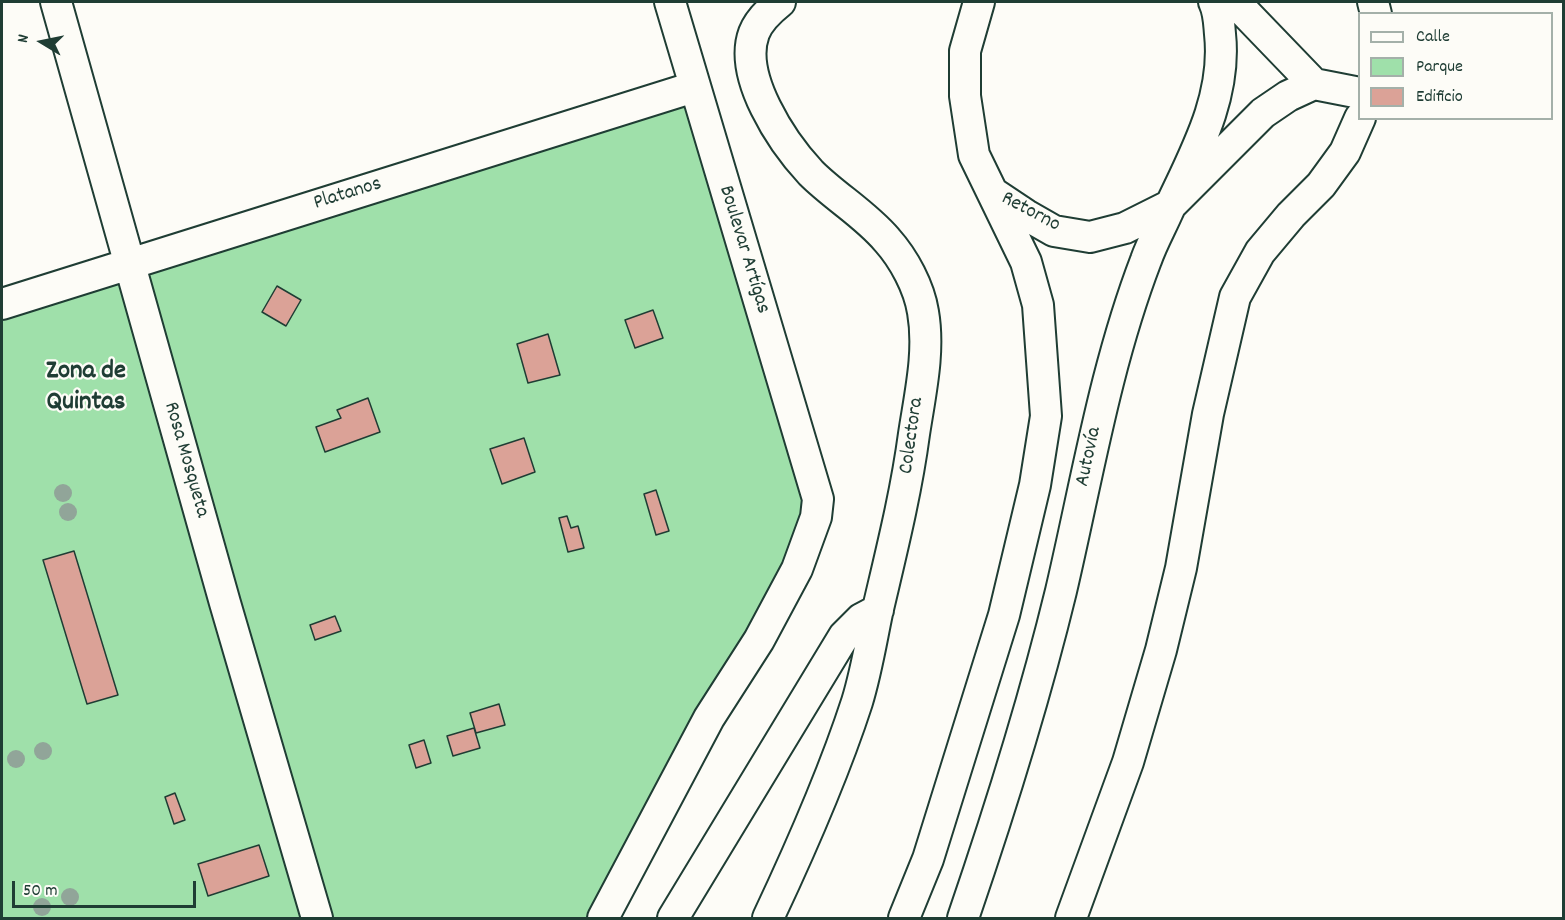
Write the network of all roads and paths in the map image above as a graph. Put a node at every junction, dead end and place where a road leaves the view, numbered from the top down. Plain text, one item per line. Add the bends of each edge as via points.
1 (56, 2) edge
2 (780, 2) edge
3 (979, 2) edge
4 (1214, 2) edge
5 (1235, 2) edge
6 (676, 10) edge
7 (1314, 84) junction
8 (694, 87) junction
9 (1358, 93) edge
10 (1359, 120) edge
11 (990, 192) junction
12 (1171, 205) junction
13 (130, 262) junction
14 (2, 304) edge
15 (878, 610) junction
16 (317, 918) edge
17 (603, 918) edge
18 (674, 918) edge
19 (768, 918) edge
20 (904, 918) edge
21 (963, 918) edge
22 (1071, 918) edge

1 - 13 street, Rosa Mosqueta
2 - 15 street, Colectora via 765,14 754,33 750,60 759,95 779,130 812,173 860,213 901,258 923,311 926,351 909,466
3 - 11 street via 965,51 965,96 974,155
4 - 12 street, Autovía via 1222,52 1216,98
5 - 7 street
6 - 8 street, Boulevar Artígas
7 - 9 street
7 - 12 street via 1263,113
8 - 13 street, Platanos
8 - 17 street, Boulevar Artígas via 818,499 816,517 797,569 759,640 709,718
10 - 22 street via 1346,152 1260,252 1234,297 1161,651 1128,762
11 - 12 street, Retorno via 1054,231 1090,237 1125,228
11 - 20 street via 1026,262 1038,305 1046,416 1035,485 1004,615 932,848
12 - 21 street, Autovía via 1146,259 1102,401 1036,690
13 - 14 street, Platanos
13 - 16 street, Rosa Mosqueta
15 - 18 street via 861,619 844,636
15 - 19 street, Colectora via 858,699 833,770

